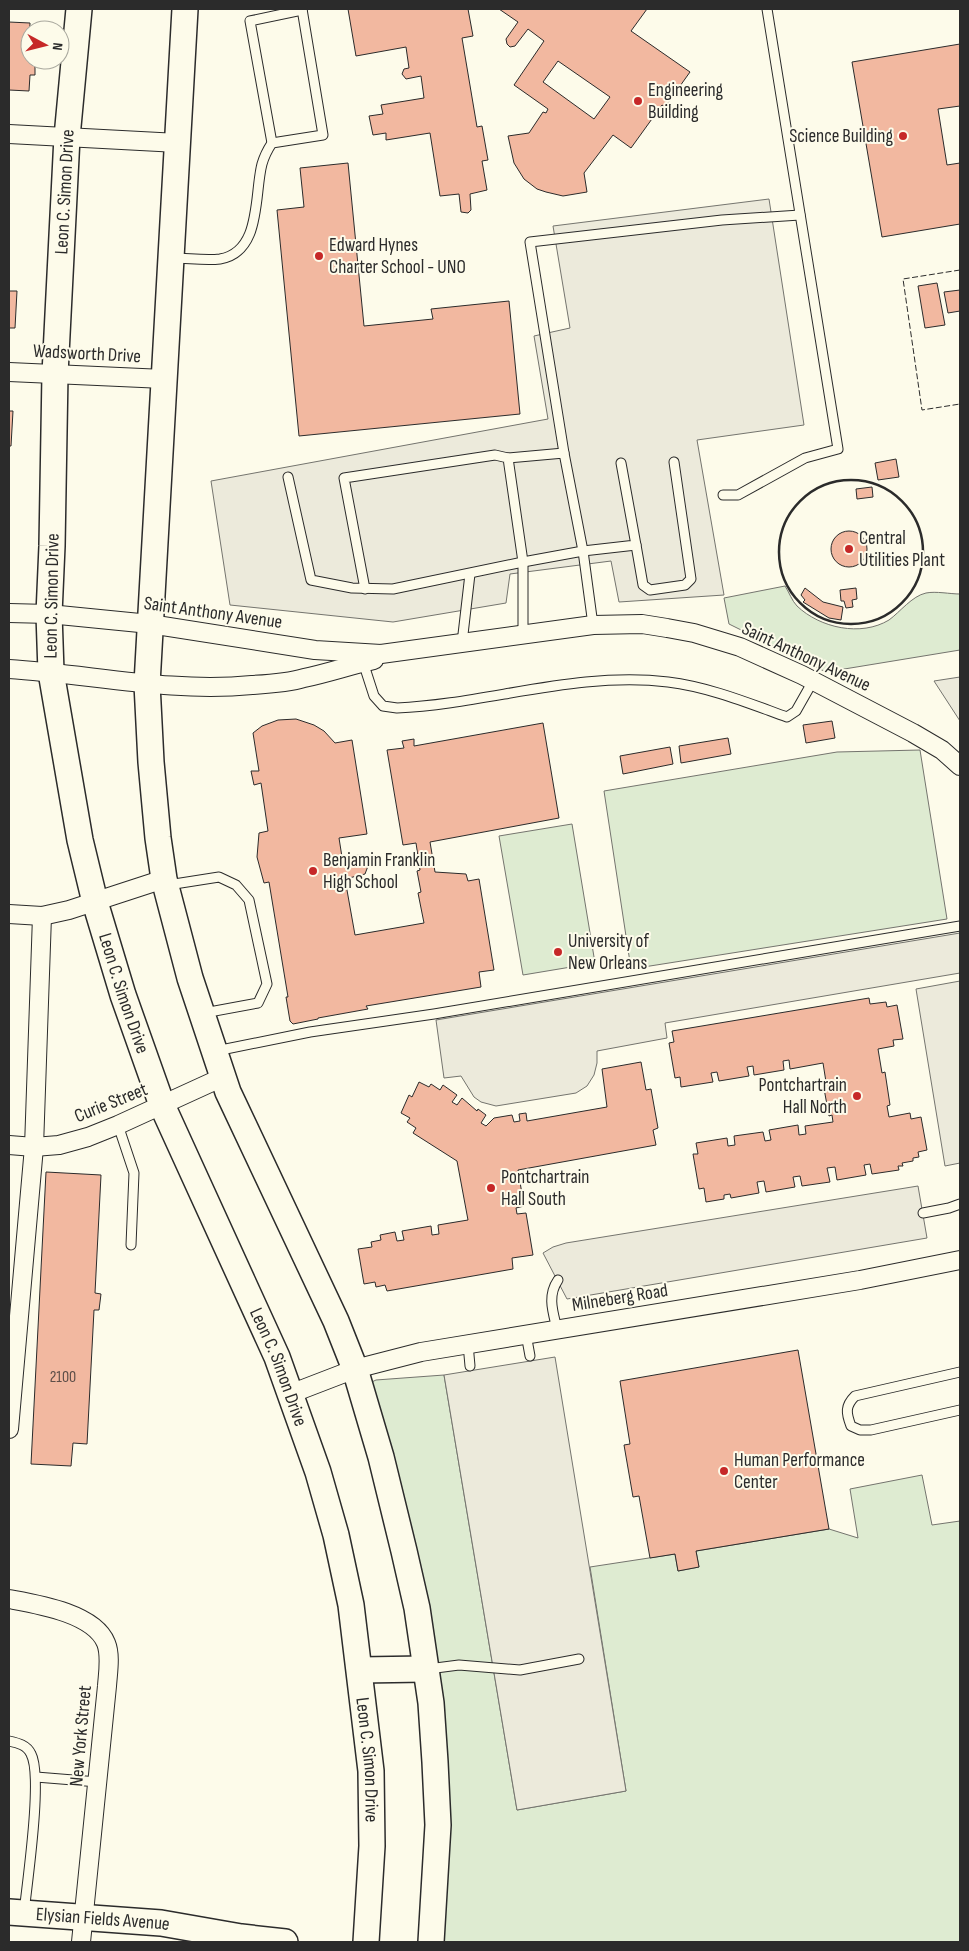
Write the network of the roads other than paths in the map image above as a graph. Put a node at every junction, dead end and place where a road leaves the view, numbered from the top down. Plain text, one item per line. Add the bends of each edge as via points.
1 (80, 9) edge
2 (185, 9) edge
3 (767, 9) edge
4 (302, 10) edge
5 (9, 134) edge
6 (67, 137) junction
7 (178, 143) junction
8 (272, 143) junction
9 (800, 215) junction
10 (171, 258) junction
11 (9, 372) edge
12 (55, 374) junction
13 (164, 380) junction
14 (564, 453) junction
15 (508, 458) junction
16 (674, 462) dead end
17 (621, 463) dead end
18 (288, 477) dead end
19 (723, 495) dead end
20 (636, 545) junction
21 (583, 551) junction
22 (523, 562) junction
23 (470, 574) junction
24 (365, 588) junction
25 (9, 613) edge
26 (48, 614) junction
27 (150, 624) junction
28 (593, 625) junction
29 (523, 634) junction
30 (462, 644) junction
31 (411, 651) junction
32 (363, 662) junction
33 (9, 669) edge
34 (51, 672) junction
35 (813, 681) junction
36 (146, 684) junction
37 (960, 766) edge
38 (165, 882) junction
39 (95, 902) junction
40 (9, 914) edge
41 (42, 916) junction
42 (960, 926) edge
43 (202, 1014) junction
44 (214, 1051) junction
45 (223, 1077) junction
46 (162, 1106) junction
47 (118, 1125) junction
48 (9, 1145) edge
49 (34, 1147) junction
50 (960, 1204) edge
51 (923, 1213) dead end
52 (131, 1245) dead end
53 (960, 1260) edge
54 (558, 1280) dead end
55 (556, 1329) junction
56 (526, 1334) junction
57 (468, 1344) junction
58 (530, 1356) dead end
59 (470, 1366) dead end
60 (355, 1369) junction
61 (960, 1372) edge
62 (12, 1376) edge
63 (290, 1394) junction
64 (960, 1410) edge
65 (9, 1429) edge
66 (9, 1600) edge
67 (579, 1660) dead end
68 (425, 1669) junction
69 (360, 1670) junction
70 (9, 1741) edge
71 (36, 1777) junction
72 (98, 1782) junction
73 (16, 1912) edge
74 (83, 1916) junction
75 (81, 1942) edge
76 (285, 1942) edge
77 (366, 1942) edge
78 (431, 1942) edge

1 - 6 main road, Leon C. Simon Drive
2 - 7 main road
3 - 9 lane
4 - 8 lane via 250,21
4 - 8 lane via 323,135
5 - 6 street
6 - 7 street
6 - 12 main road, Leon C. Simon Drive
7 - 10 main road
8 - 10 lane via 262,163 256,208 250,233 242,247 219,259
9 - 14 lane via 722,220 530,242
9 - 19 lane via 838,449 805,458 738,496
10 - 13 main road
11 - 12 street, Wadsworth Drive
12 - 13 street, Wadsworth Drive
12 - 26 main road, Leon C. Simon Drive
13 - 27 main road
14 - 15 lane
14 - 21 lane
15 - 22 lane
15 - 24 lane via 495,455 344,478
16 - 20 lane via 691,579 685,585 650,590 643,585
17 - 20 lane
18 - 24 lane via 310,580
20 - 21 lane
21 - 22 lane
21 - 28 lane
22 - 23 lane
22 - 29 lane
23 - 24 lane via 393,589
23 - 30 lane
25 - 26 street, Saint Anthony Avenue
26 - 27 street, Saint Anthony Avenue
26 - 34 main road, Leon C. Simon Drive
27 - 31 street, Saint Anthony Avenue via 315,650 381,654
27 - 36 main road
28 - 29 street, Saint Anthony Avenue
28 - 35 street, Saint Anthony Avenue via 642,624 694,633 740,647
29 - 30 street, Saint Anthony Avenue
30 - 31 street, Saint Anthony Avenue
31 - 32 street, Saint Anthony Avenue
32 - 35 lane via 374,696 383,706 397,708 537,688 642,680 693,686 787,717 796,711
32 - 36 street, Saint Anthony Avenue via 302,679 250,686
33 - 34 street, Saint Anthony Avenue
34 - 36 street, Saint Anthony Avenue
34 - 39 main road, Leon C. Simon Drive via 80,840
35 - 37 street, Saint Anthony Avenue via 913,733 942,750
36 - 38 main road via 158,838
38 - 39 street
38 - 43 main road
38 - 43 lane via 219,878 236,885 249,900 267,984 258,1003
39 - 41 street
39 - 46 main road, Leon C. Simon Drive via 123,996
40 - 41 street
41 - 49 street
42 - 44 lane via 310,1032
43 - 44 main road
44 - 45 main road
45 - 46 street, Curie Street
45 - 60 main road
46 - 47 street, Curie Street
46 - 63 main road, Leon C. Simon Drive via 277,1356
47 - 49 street, Curie Street via 70,1142
47 - 52 lane via 134,1173
48 - 49 street, Curie Street
49 - 62 street
50 - 51 lane
53 - 55 street, Milneberg Road via 850,1282
54 - 55 lane via 552,1288 551,1304
55 - 56 street, Milneberg Road
56 - 57 street, Milneberg Road
56 - 58 lane
57 - 59 lane
57 - 60 street, Milneberg Road
60 - 63 street, Milneberg Road
60 - 68 main road via 404,1551 417,1608
61 - 64 lane via 855,1396 848,1403 847,1416 851,1426 871,1430
62 - 65 street
63 - 69 main road, Leon C. Simon Drive via 336,1535
66 - 72 street, New York Street via 37,1604 82,1620 106,1642 108,1686
67 - 68 lane via 520,1670 459,1665
68 - 69 main road
68 - 78 main road via 436,1762 438,1825
69 - 77 main road, Leon C. Simon Drive via 371,1771 372,1846
70 - 71 lane via 22,1745 31,1753
71 - 72 lane
71 - 73 lane via 34,1817
72 - 74 street, New York Street
73 - 74 main road, Elysian Fields Avenue
74 - 75 street, New York Street
74 - 76 main road, Elysian Fields Avenue via 160,1923

